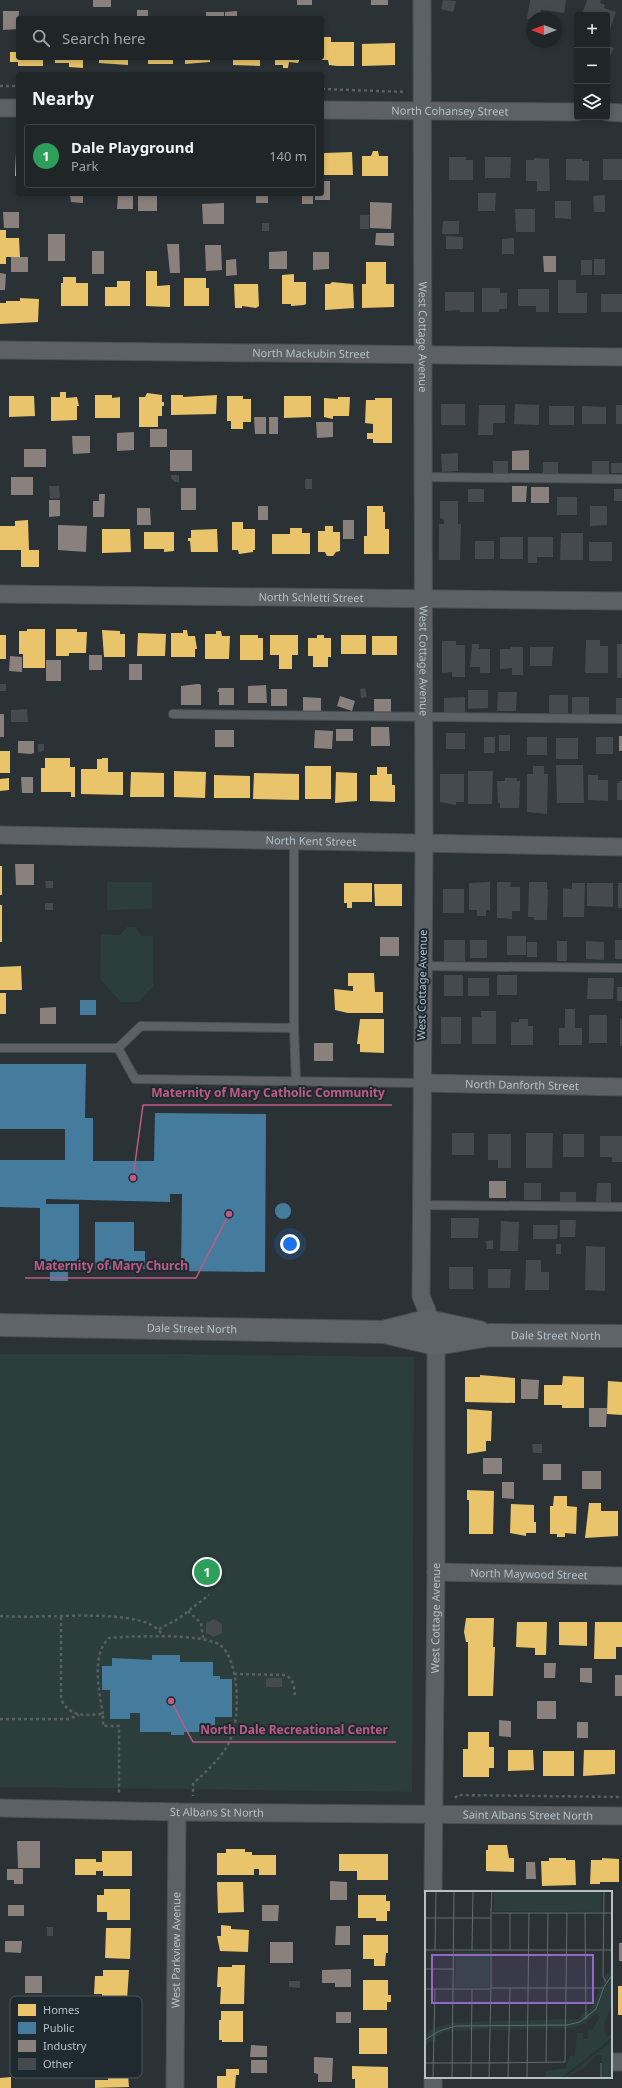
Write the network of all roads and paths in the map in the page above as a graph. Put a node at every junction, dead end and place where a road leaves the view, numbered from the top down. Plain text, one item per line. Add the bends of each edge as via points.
1 (422, 0) edge
2 (0, 86) edge
3 (16, 86) edge
4 (324, 89) edge
5 (408, 93) dead end
6 (0, 108) edge
7 (16, 108) edge
8 (324, 110) edge
9 (423, 111) junction
10 (574, 112) edge
11 (610, 112) edge
12 (622, 113) edge
13 (0, 350) edge
14 (423, 354) junction
15 (622, 357) edge
16 (422, 477) junction
17 (622, 479) edge
18 (0, 594) edge
19 (424, 599) junction
20 (622, 601) edge
21 (173, 714) dead end
22 (424, 718) junction
23 (622, 719) edge
24 (0, 835) edge
25 (294, 842) junction
26 (424, 844) junction
27 (622, 847) edge
28 (422, 966) junction
29 (622, 968) edge
30 (294, 1028) junction
31 (0, 1048) edge
32 (118, 1048) junction
33 (296, 1081) junction
34 (421, 1082) junction
35 (622, 1087) edge
36 (421, 1205) junction
37 (622, 1207) edge
38 (427, 1321) junction
39 (0, 1325) edge
40 (384, 1332) junction
41 (490, 1335) junction
42 (622, 1336) edge
43 (436, 1344) junction
44 (436, 1572) junction
45 (622, 1576) edge
46 (209, 1595) dead end
47 (188, 1611) junction
48 (0, 1616) edge
49 (61, 1617) junction
50 (159, 1629) junction
51 (164, 1638) junction
52 (203, 1638) junction
53 (234, 1674) junction
54 (294, 1695) dead end
55 (103, 1714) junction
56 (79, 1715) junction
57 (0, 1719) edge
58 (622, 1797) edge
59 (453, 1800) dead end
60 (0, 1808) edge
61 (119, 1811) junction
62 (185, 1812) junction
63 (434, 1813) junction
64 (622, 1816) edge
65 (434, 1891) edge
66 (175, 2088) edge

1 - 9 street, West Cottage Avenue
2 - 3 path
4 - 5 path via 404,90
6 - 7 street
8 - 9 street, North Cohansey Street
9 - 10 street, North Cohansey Street
9 - 14 street, West Cottage Avenue
11 - 12 street
13 - 14 street, North Mackubin Street
14 - 15 street, North Mackubin Street
14 - 16 street, West Cottage Avenue
16 - 17 lane
16 - 19 street, West Cottage Avenue
18 - 19 street, North Schletti Street
19 - 20 street, North Schletti Street
19 - 22 street, West Cottage Avenue
21 - 22 lane
22 - 23 lane
22 - 26 street, West Cottage Avenue
24 - 25 street, North Kent Street
25 - 26 street, North Kent Street
25 - 30 lane
26 - 27 street, North Kent Street
26 - 28 street, West Cottage Avenue
28 - 29 lane
28 - 34 street, West Cottage Avenue
30 - 32 lane via 141,1026
30 - 33 lane
31 - 32 lane
32 - 33 lane via 135,1079
33 - 34 lane
34 - 35 street, North Danforth Street
34 - 36 street, West Cottage Avenue
36 - 37 lane
36 - 38 street, West Cottage Avenue via 421,1296 427,1311
38 - 40 main road, Dale Street North
38 - 41 main road, Dale Street North
39 - 40 main road, Dale Street North
40 - 43 main road, Dale Street North
41 - 42 main road, Dale Street North
41 - 43 main road, Dale Street North
43 - 44 street, West Cottage Avenue
44 - 45 street, North Maywood Street
44 - 63 street, West Cottage Avenue
46 - 47 path
47 - 50 path via 178,1620
47 - 52 path via 201,1623
48 - 49 path
49 - 50 path via 138,1620
49 - 56 path via 61,1699 65,1708
50 - 51 path
51 - 52 path
51 - 55 path via 109,1638 103,1644 99,1656 99,1689
52 - 53 path via 220,1646 233,1665
53 - 54 path via 285,1675 290,1677 294,1684
53 - 62 path via 235,1725 231,1739 217,1760 193,1784
55 - 56 path
55 - 61 path via 103,1726 119,1726
56 - 57 path via 69,1719
58 - 59 path via 458,1795
60 - 61 street, St Albans St North
61 - 62 street, St Albans St North
62 - 63 street, St Albans St North
62 - 66 street, West Parkview Avenue
63 - 64 street, Saint Albans Street North
63 - 65 street, West Cottage Avenue

